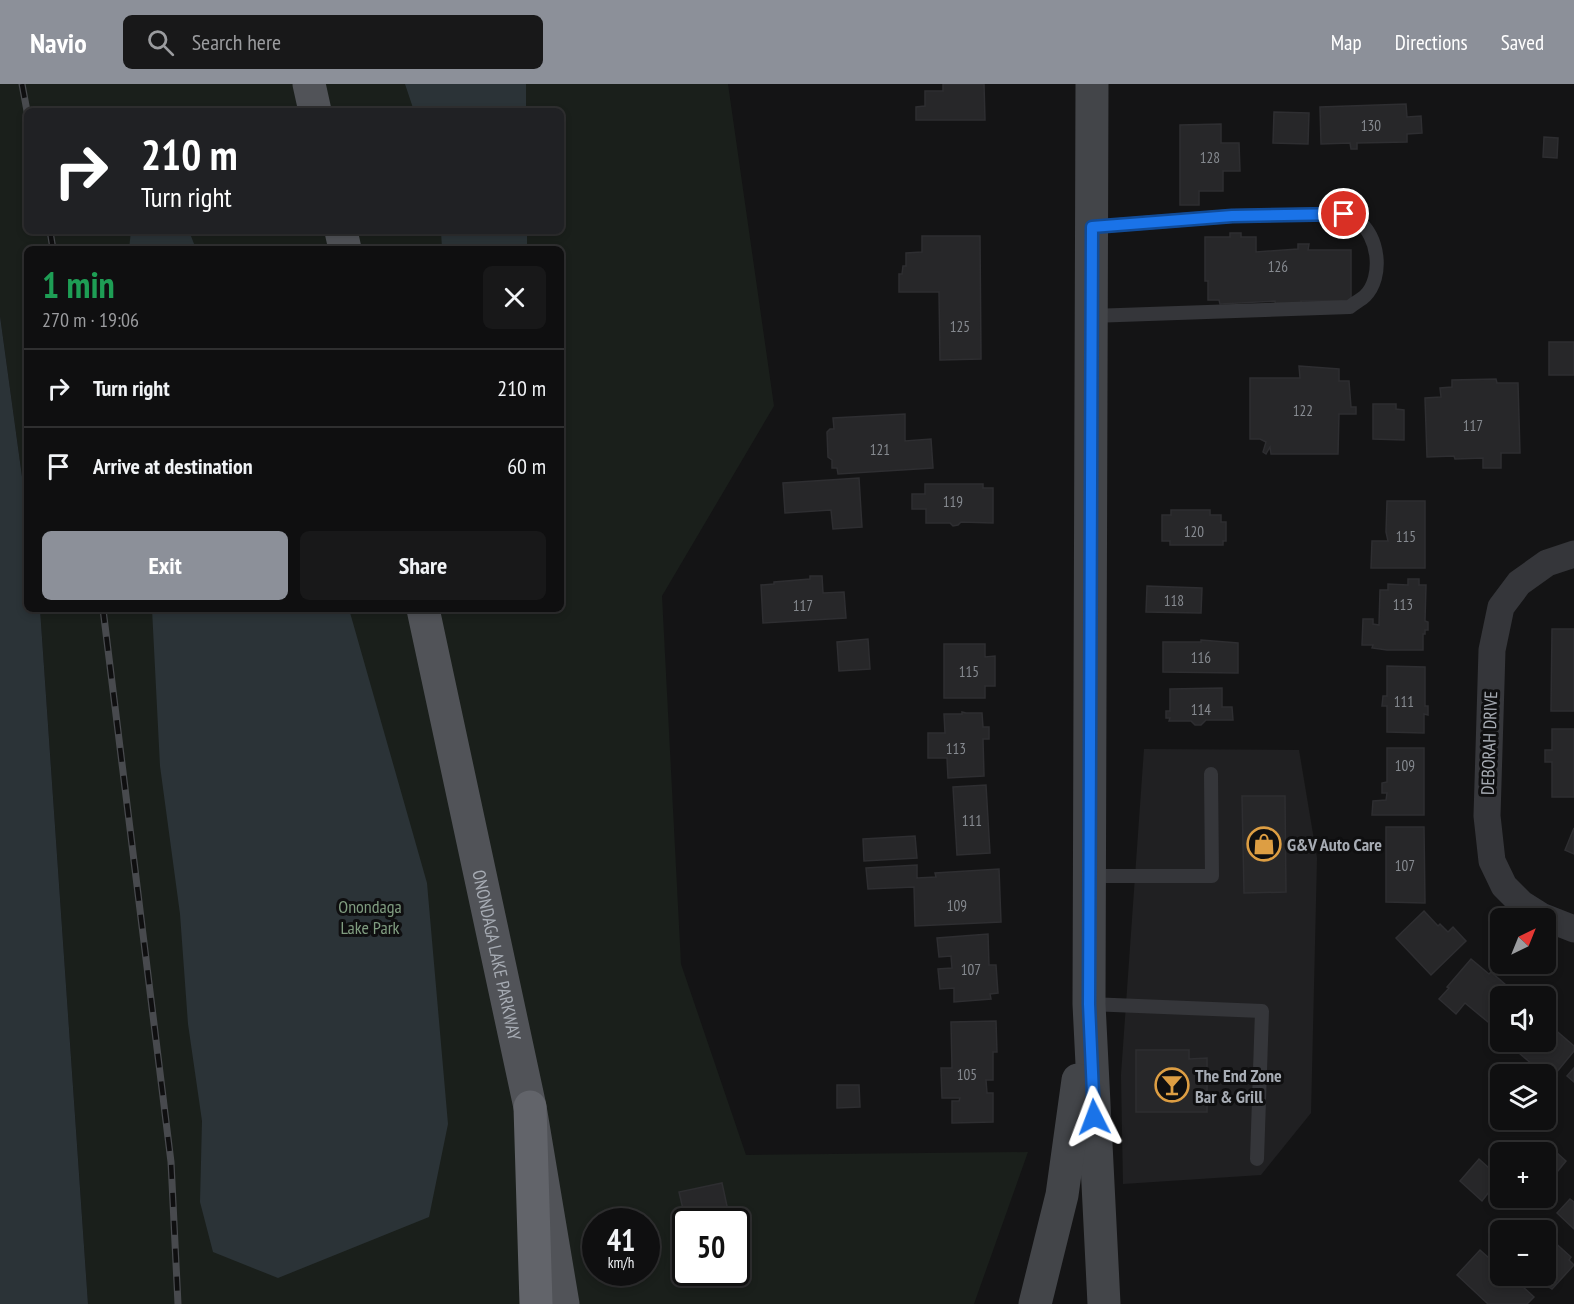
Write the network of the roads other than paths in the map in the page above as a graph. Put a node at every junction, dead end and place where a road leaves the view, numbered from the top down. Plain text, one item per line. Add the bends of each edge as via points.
1 (309, 84) edge
2 (1092, 84) edge
3 (314, 108) edge
4 (1092, 227) junction
5 (1091, 316) junction
6 (1574, 554) edge
7 (424, 612) edge
8 (1211, 774) dead end
9 (1089, 876) junction
10 (1574, 929) edge
11 (1089, 1004) junction
12 (530, 1107) junction
13 (1257, 1159) dead end
14 (1103, 1302) edge
15 (536, 1304) edge
16 (563, 1304) edge
17 (1035, 1304) edge

1 - 3 main road
2 - 4 main road
4 - 5 main road
4 - 5 lane via 1232,216 1344,214 1358,220 1368,232 1377,257 1375,282 1350,307
5 - 9 main road
6 - 10 street, DEBORAH DRIVE via 1547,562 1519,583 1501,607 1492,650 1487,816 1492,861 1504,886 1541,916
7 - 12 main road, ONONDAGA LAKE PARKWAY
8 - 9 lane via 1212,876
9 - 11 main road
11 - 13 lane via 1262,1011
11 - 14 main road
11 - 17 main road via 1062,1195
12 - 15 highway
12 - 16 main road, ONONDAGA LAKE PARKWAY

